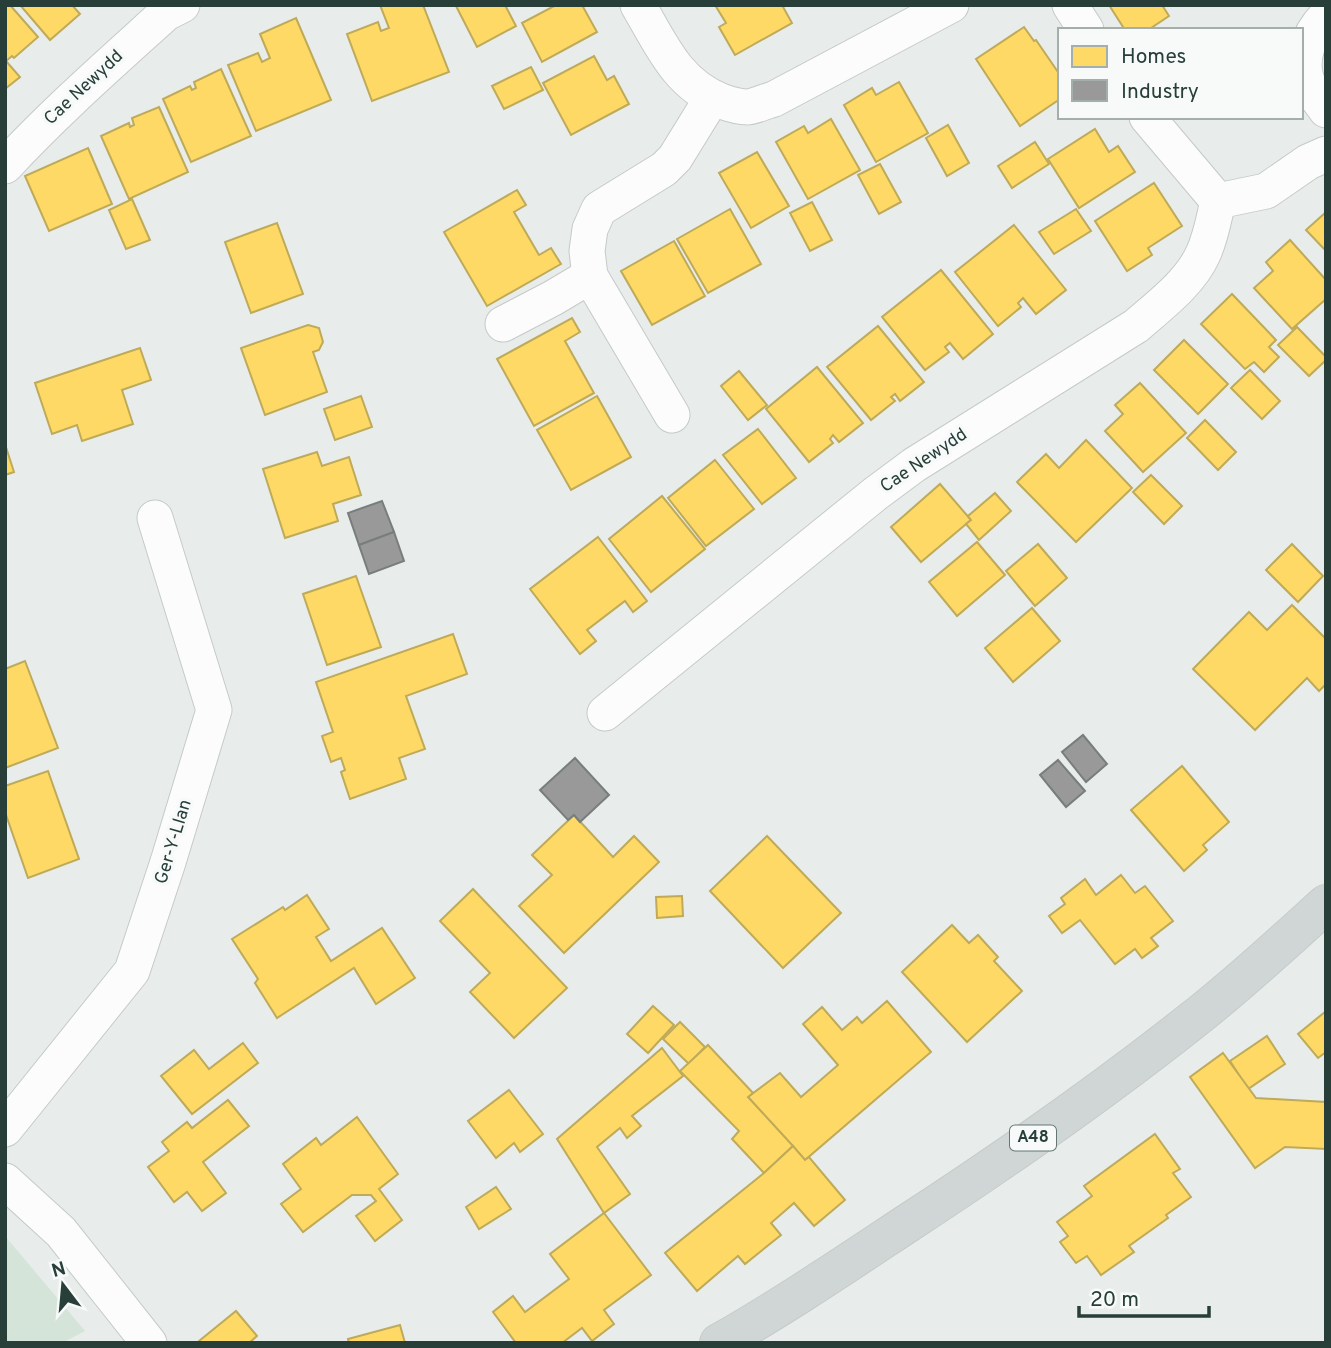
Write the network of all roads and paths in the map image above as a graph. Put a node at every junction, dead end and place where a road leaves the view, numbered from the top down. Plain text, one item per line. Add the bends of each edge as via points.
1 (638, 5) edge
2 (951, 5) edge
3 (1070, 5) edge
4 (169, 8) edge
5 (1326, 16) edge
6 (1085, 28) edge
7 (712, 98) junction
8 (1326, 110) edge
9 (1149, 119) edge
10 (1326, 154) edge
11 (5, 166) edge
12 (1218, 201) junction
13 (590, 276) junction
14 (503, 324) dead end
15 (672, 415) dead end
16 (155, 518) dead end
17 (605, 713) dead end
18 (1326, 904) edge
19 (5, 1129) edge
20 (5, 1181) edge
21 (149, 1343) edge
22 (719, 1343) edge

1 - 7 street via 676,69
2 - 7 street via 774,99 748,107
3 - 6 street
4 - 11 street, Cae Newydd
5 - 8 street via 1309,41 1303,68 1308,85
7 - 13 street via 664,169 598,208 587,251
9 - 12 street
10 - 12 street via 1266,191
12 - 17 street, Cae Newydd via 1203,255 1188,277 1136,326 914,465
13 - 14 street
13 - 15 street
16 - 19 street, Ger-Y-Llan via 214,710 132,971
18 - 22 main road, A48 via 1253,970 1130,1068 960,1189
20 - 21 street via 61,1232

